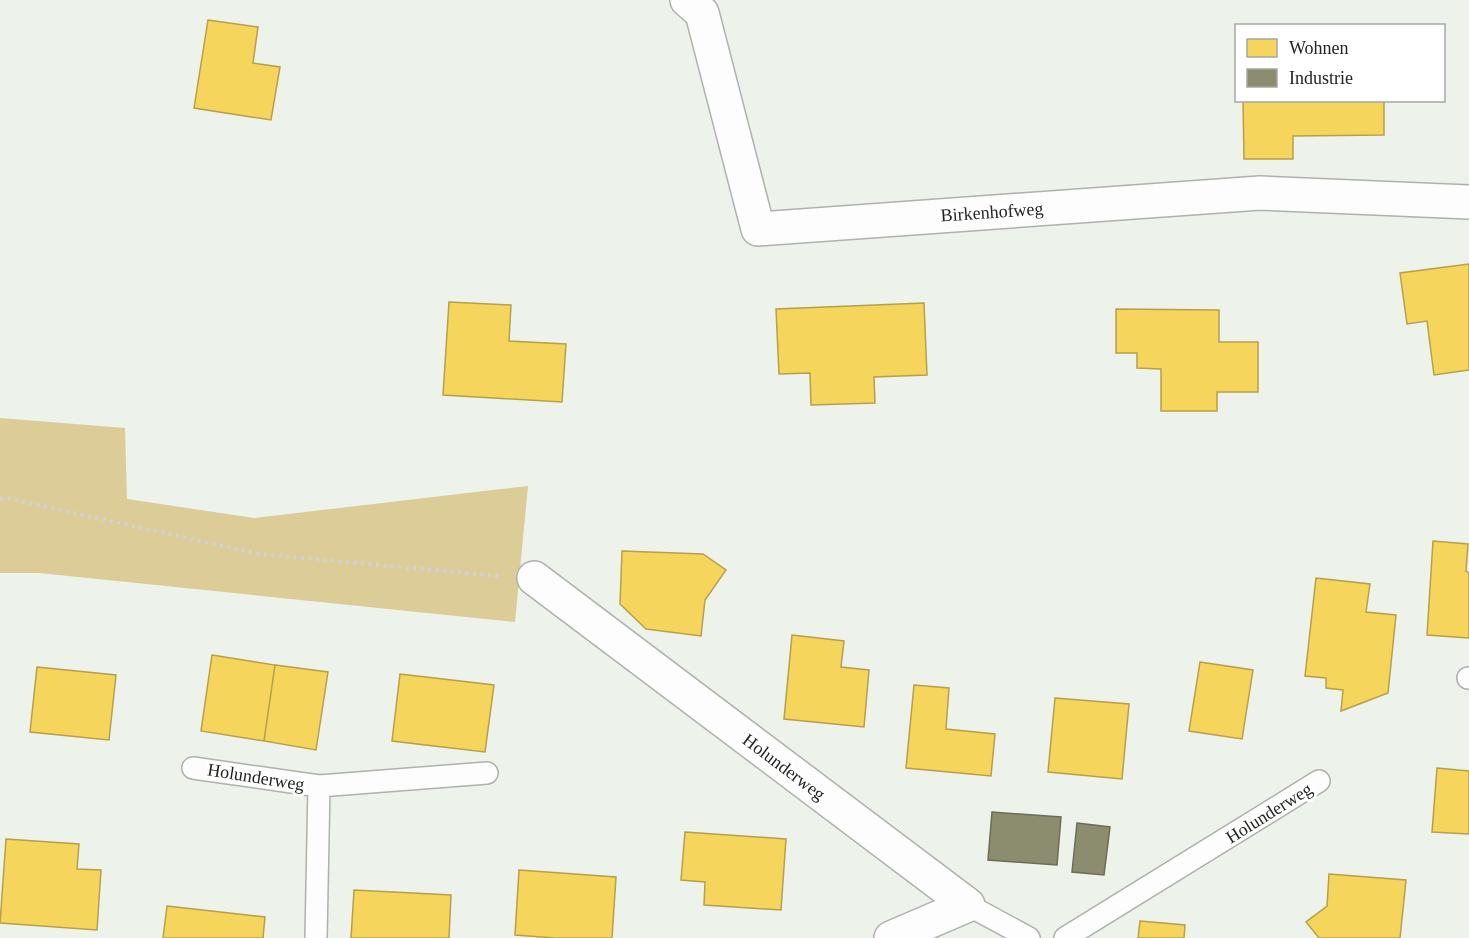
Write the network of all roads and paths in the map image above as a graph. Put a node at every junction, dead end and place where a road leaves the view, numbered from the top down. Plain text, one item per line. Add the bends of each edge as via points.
1 (687, 0) edge
2 (1469, 202) edge
3 (0, 499) edge
4 (534, 578) joint
5 (193, 768) dead end
6 (487, 773) dead end
7 (1319, 781) dead end
8 (319, 786) junction
9 (968, 905) junction
10 (316, 938) edge
11 (891, 938) edge
12 (1029, 938) edge
13 (1065, 938) edge

1 - 2 street, Birkenhofweg via 702,13 758,229 1260,193
3 - 4 path via 259,554
4 - 9 street, Holunderweg
5 - 8 lane, Holunderweg
6 - 8 lane, Holunderweg
7 - 13 lane, Holunderweg
8 - 10 lane, Holunderweg
9 - 11 street
9 - 12 lane

